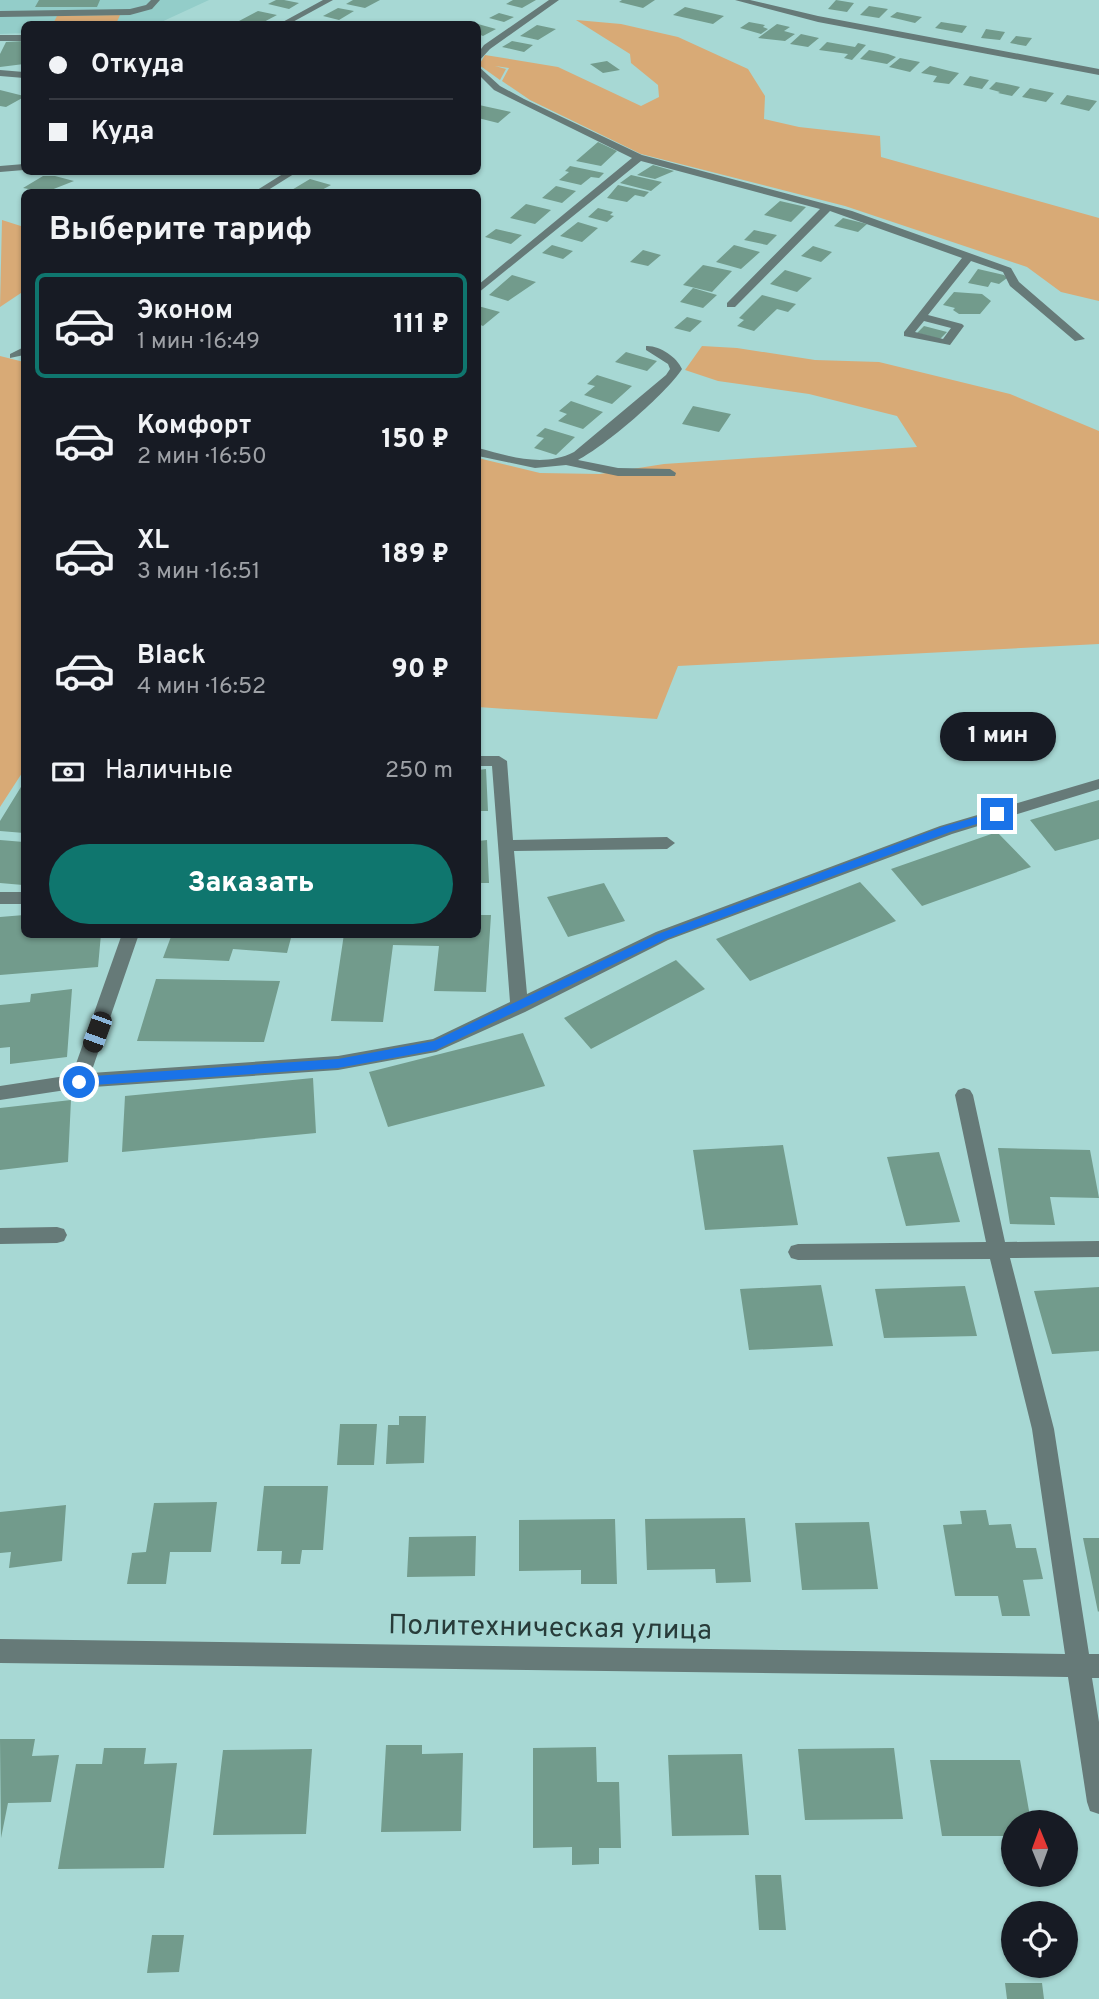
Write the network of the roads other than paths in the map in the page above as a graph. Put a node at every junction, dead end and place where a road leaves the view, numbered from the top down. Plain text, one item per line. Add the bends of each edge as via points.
1 (156, 0) edge
2 (329, 0) edge
3 (555, 0) edge
4 (739, 0) edge
5 (0, 14) edge
6 (290, 21) edge
7 (0, 38) edge
8 (21, 38) edge
9 (481, 55) edge
10 (1099, 72) edge
11 (0, 73) edge
12 (481, 73) edge
13 (21, 75) edge
14 (639, 157) junction
15 (21, 167) edge
16 (0, 169) edge
17 (287, 175) edge
18 (264, 189) edge
19 (828, 207) junction
20 (968, 257) junction
21 (481, 288) edge
22 (731, 305) dead end
23 (921, 317) dead end
24 (1079, 339) dead end
25 (649, 348) dead end
26 (481, 453) edge
27 (568, 461) junction
28 (670, 473) dead end
29 (481, 761) edge
30 (1099, 784) edge
31 (667, 843) dead end
32 (506, 846) junction
33 (0, 898) edge
34 (21, 898) edge
35 (130, 938) edge
36 (519, 1007) junction
37 (79, 1082) junction
38 (0, 1093) edge
39 (964, 1095) dead end
40 (57, 1235) dead end
41 (0, 1237) edge
42 (997, 1248) junction
43 (1099, 1249) edge
44 (797, 1252) dead end
45 (0, 1651) edge
46 (1089, 1667) edge
47 (1099, 1802) edge

1 - 5 street via 130,12
2 - 6 street
3 - 9 street
4 - 10 street
7 - 8 street
11 - 13 street
12 - 14 street via 521,101
14 - 19 street
14 - 21 street
15 - 16 street
17 - 18 street
19 - 20 street
19 - 22 street
20 - 23 street
20 - 24 street via 1007,270 1014,284
25 - 27 street via 673,362 676,369 671,377
26 - 27 street via 520,462
27 - 28 street via 590,470 629,475
29 - 32 street via 499,761
30 - 36 street via 946,830 662,936
31 - 32 street
32 - 36 street
33 - 34 street
35 - 37 street
36 - 37 street via 436,1045 338,1063
37 - 38 street
39 - 42 street
40 - 41 street
42 - 43 street
42 - 44 street
42 - 46 street via 1043,1429
45 - 46 street, Политехническая улица
46 - 47 street

